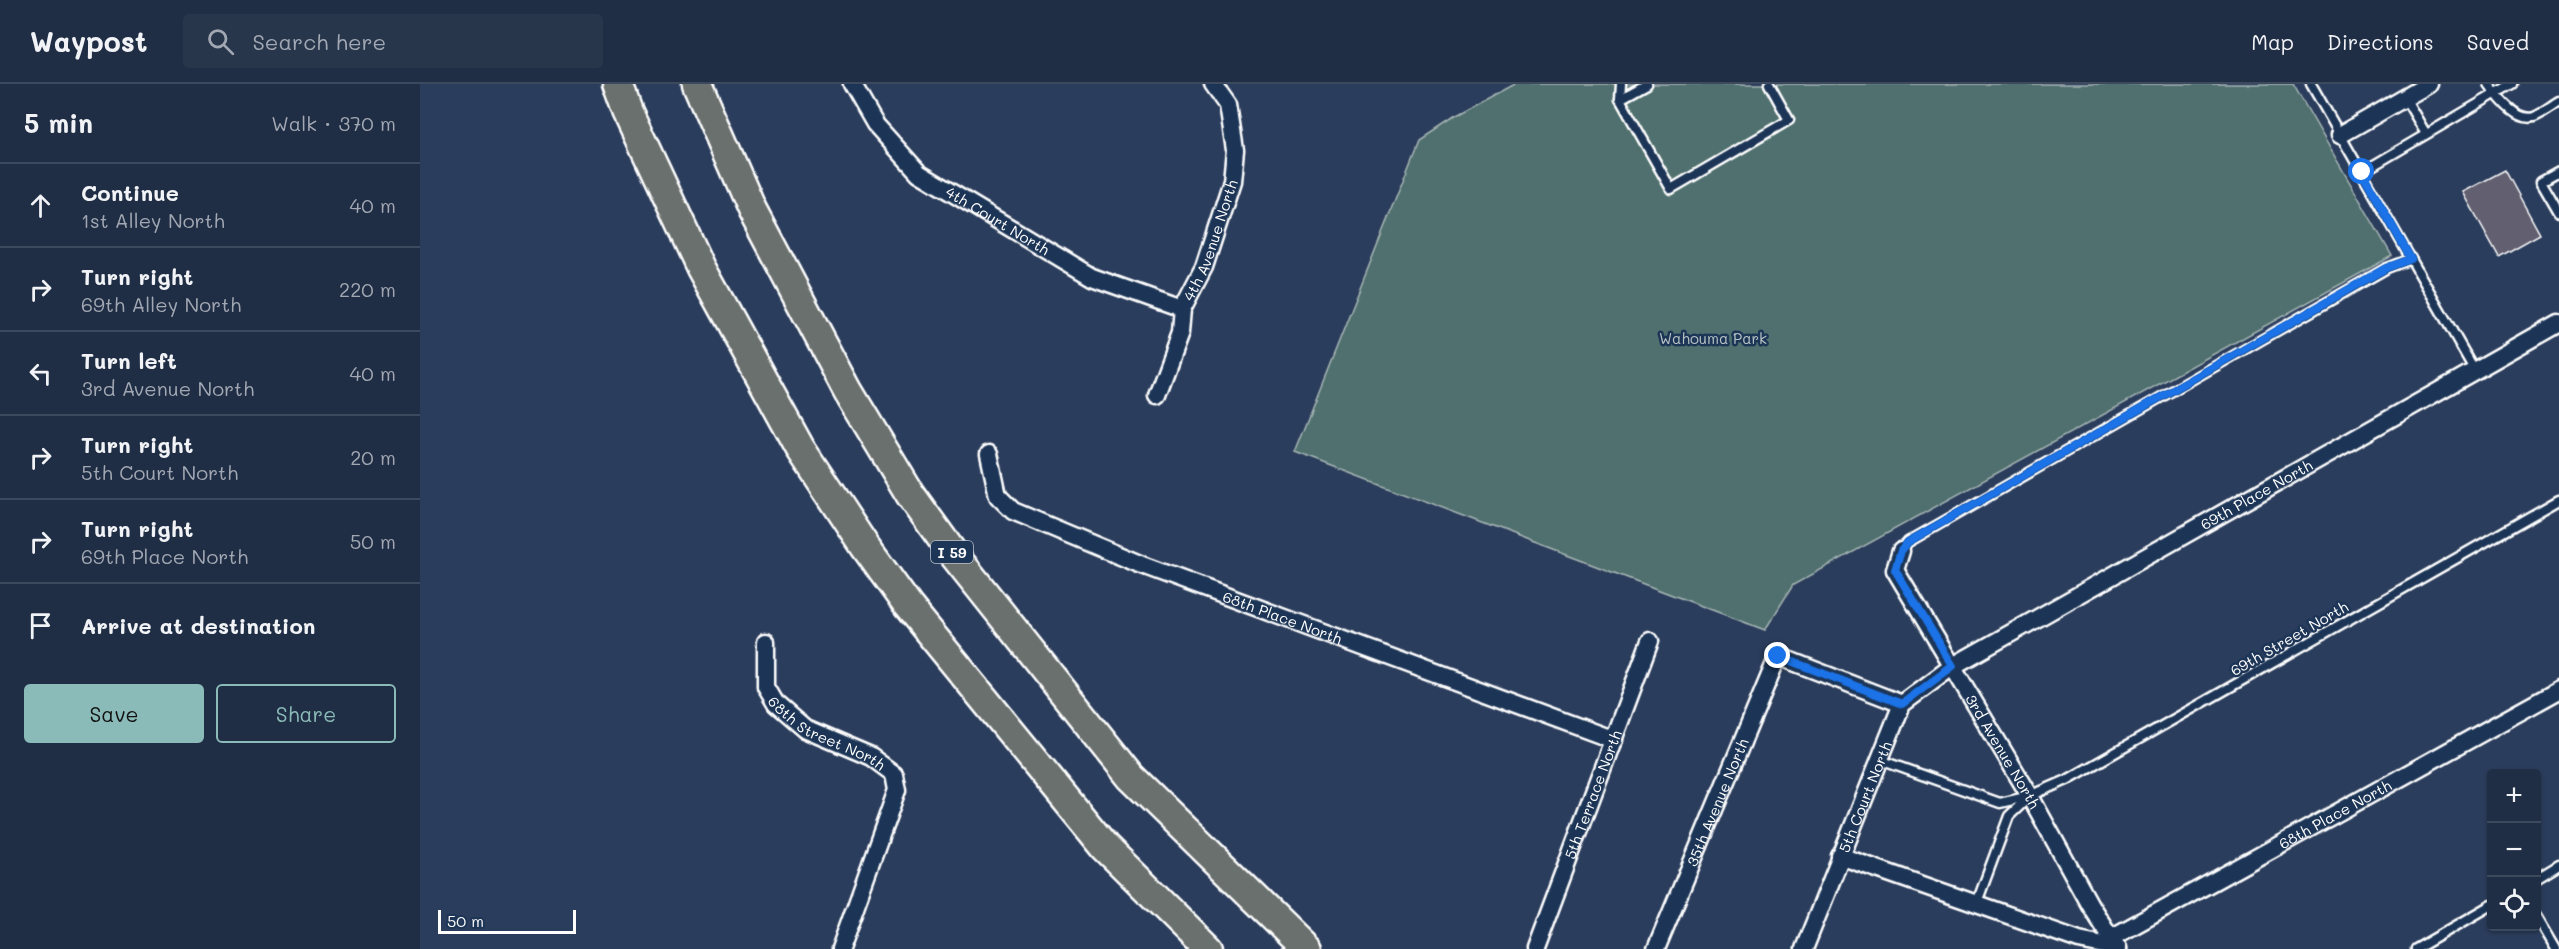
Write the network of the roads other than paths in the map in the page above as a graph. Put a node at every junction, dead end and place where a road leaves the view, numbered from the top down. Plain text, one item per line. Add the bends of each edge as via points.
1 (618, 84) edge
2 (697, 84) edge
3 (852, 84) edge
4 (1214, 84) edge
5 (1621, 84) edge
6 (1647, 84) edge
7 (1769, 84) edge
8 (2311, 84) edge
9 (2429, 84) edge
10 (2489, 84) edge
11 (2512, 84) edge
12 (2495, 94) junction
13 (2405, 98) junction
14 (1620, 99) junction
15 (2559, 102) edge
16 (2426, 134) junction
17 (2340, 135) junction
18 (2559, 171) edge
19 (2362, 172) junction
20 (2559, 212) edge
21 (2411, 259) junction
22 (1182, 309) junction
23 (2559, 323) edge
24 (2475, 371) junction
25 (1157, 394) dead end
26 (989, 454) dead end
27 (2559, 500) edge
28 (1901, 551) joint
29 (1650, 641) dead end
30 (766, 642) dead end
31 (1953, 666) junction
32 (2559, 690) edge
33 (1902, 704) junction
34 (1614, 740) junction
35 (1880, 760) junction
36 (2030, 796) junction
37 (1840, 856) junction
38 (2559, 865) edge
39 (2539, 877) edge
40 (1976, 905) junction
41 (2487, 908) edge
42 (2541, 924) edge
43 (2116, 945) edge
44 (840, 949) edge
45 (1208, 949) edge
46 (1307, 949) edge
47 (1535, 949) edge
48 (1656, 949) edge
49 (1804, 949) edge
50 (2416, 949) edge
51 (2556, 949) edge

1 - 45 highway via 701,268 800,448 864,546 908,606 1105,847
2 - 46 highway, I 59 via 752,210 848,391 910,494 1131,777
3 - 22 street, 4th Court North via 875,124 919,173 1092,277
4 - 22 street, 4th Avenue North via 1227,105 1235,150 1232,181 1204,267
5 - 14 lane
6 - 14 lane
7 - 14 lane via 1789,120 1671,189
8 - 17 lane
9 - 13 street
10 - 12 lane
11 - 12 lane
12 - 15 lane via 2524,117 2533,117
12 - 16 lane
13 - 16 lane
13 - 17 street
16 - 19 lane
17 - 19 lane
18 - 20 lane via 2541,181
19 - 21 lane
21 - 24 lane
21 - 28 lane via 2386,268 2012,482 1908,542
22 - 25 street, 4th Avenue North via 1180,333
23 - 24 street, 69th Place North
24 - 31 street, 69th Place North
26 - 34 street, 68th Place North via 998,496 1013,511 1142,565
27 - 36 lane, 69th Street North via 2067,780
28 - 31 street, 3rd Avenue North via 1895,570
29 - 34 street, 5th Terrace North
30 - 44 street, 68th Street North via 766,687 776,704 805,729 871,757 894,774 897,790
31 - 33 street
31 - 36 street, 3rd Avenue North
32 - 43 street, 68th Place North
33 - 35 street, 5th Court North
33 - 48 street, 35th Avenue North via 1778,656
34 - 47 street, 5th Terrace North
35 - 36 lane via 2000,803
35 - 37 street, 5th Court North
36 - 40 lane via 2009,816
36 - 43 street, 3rd Avenue North
37 - 40 street
37 - 49 street, 5th Court North
38 - 39 lane
40 - 43 street via 2079,940
41 - 50 lane
42 - 51 lane

